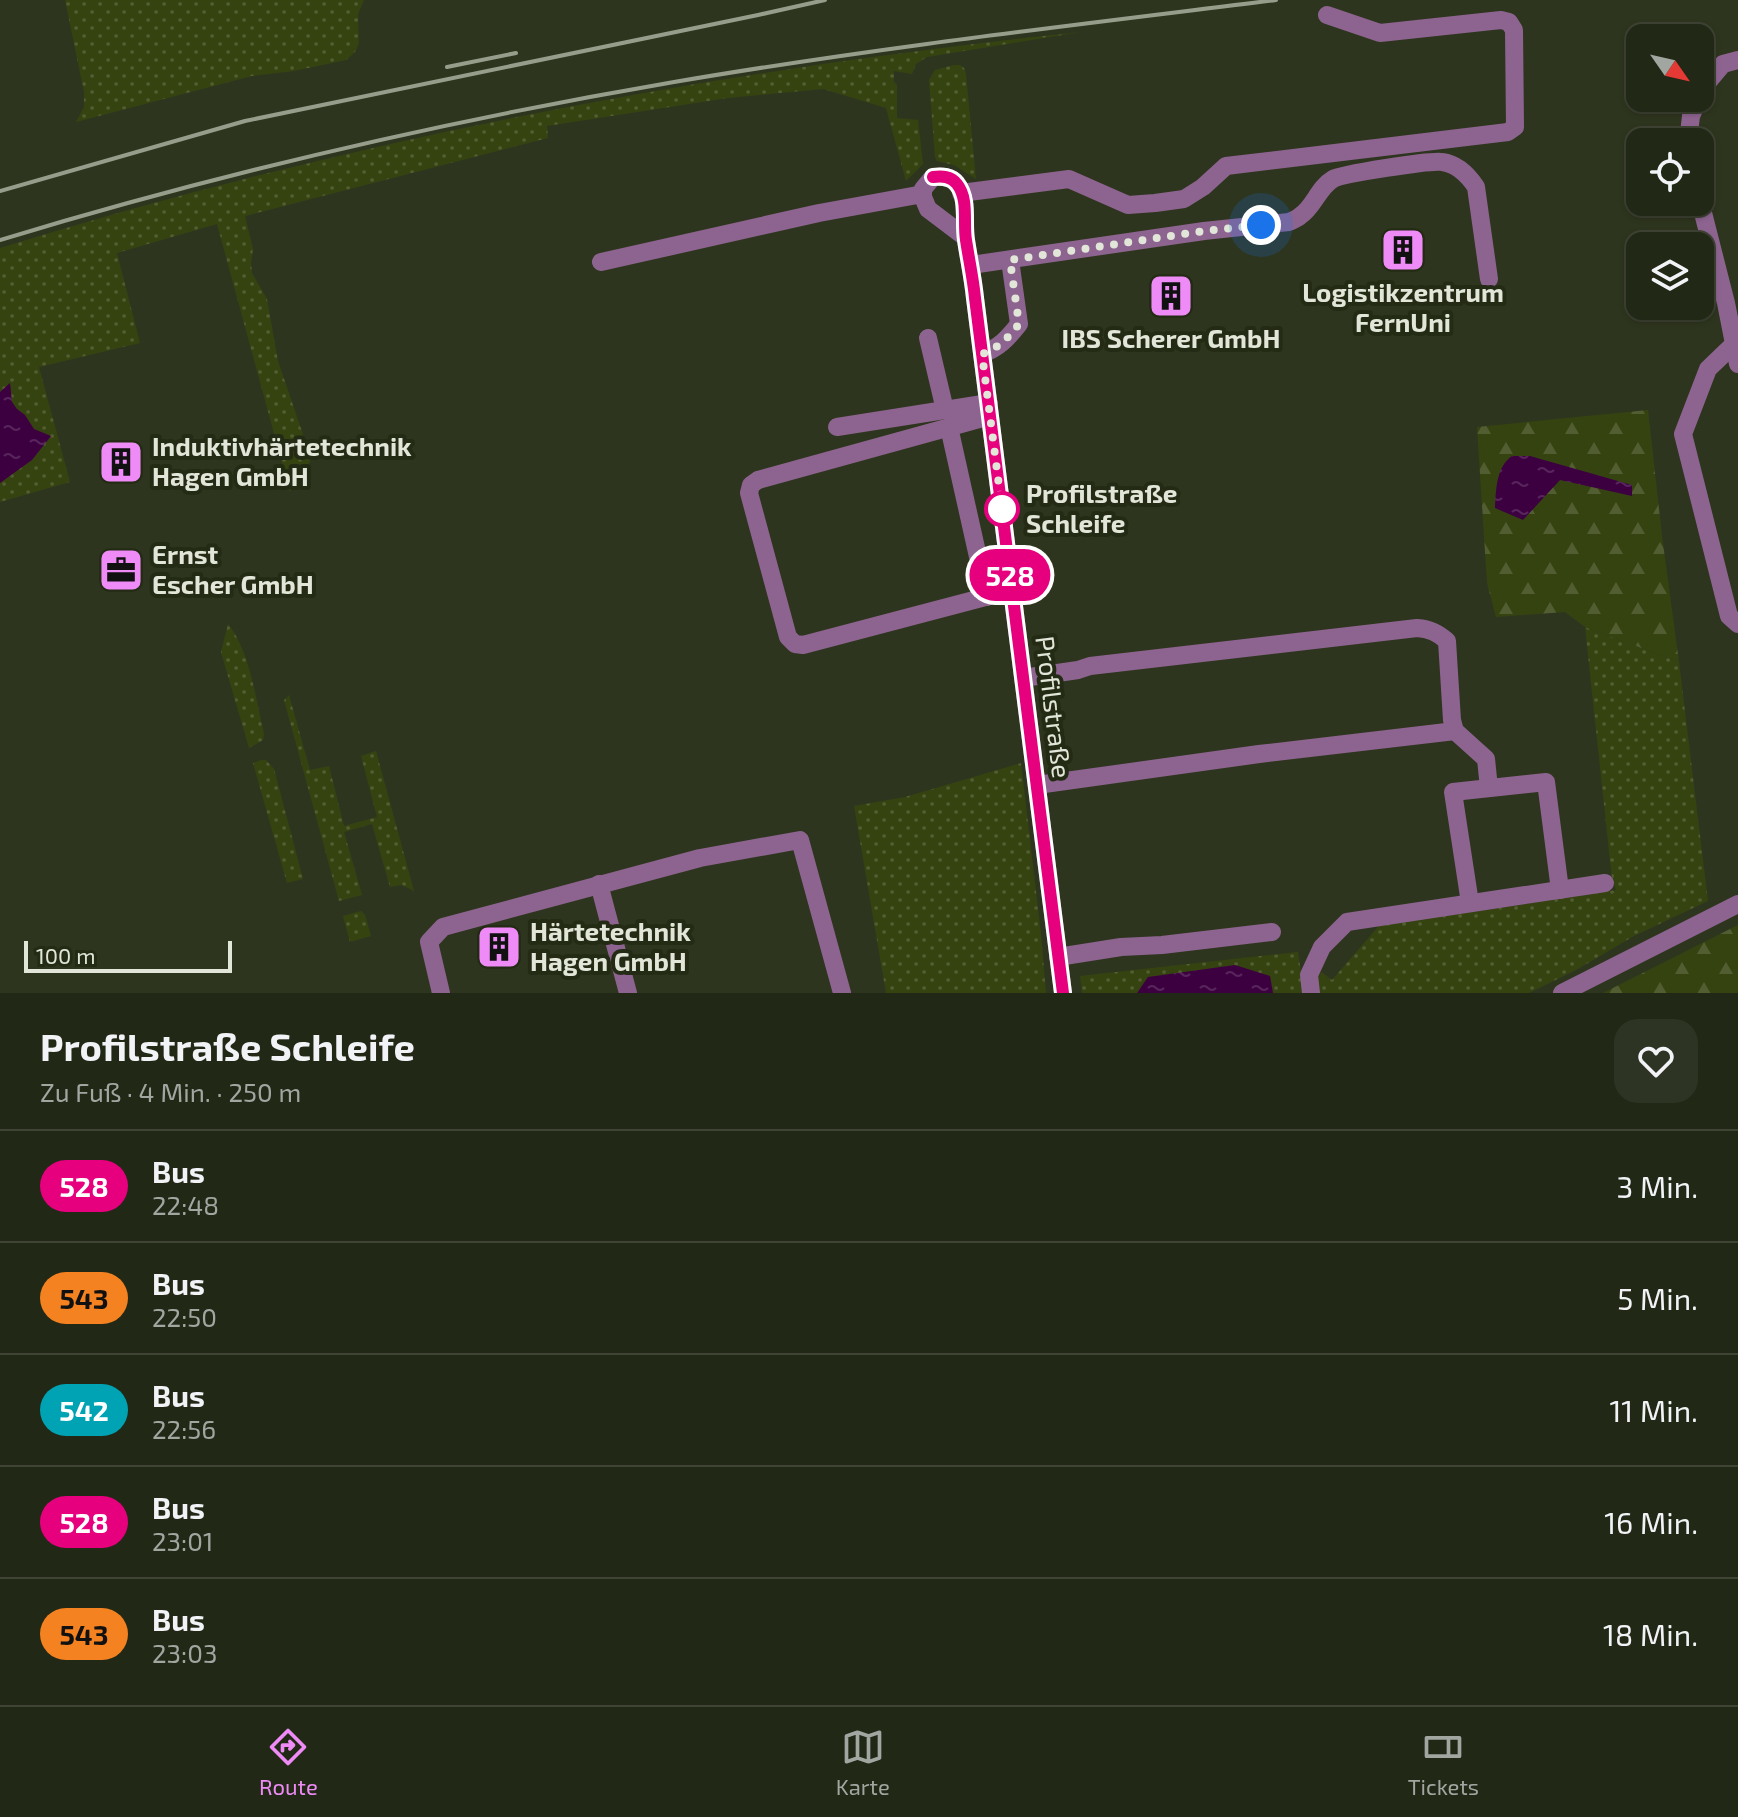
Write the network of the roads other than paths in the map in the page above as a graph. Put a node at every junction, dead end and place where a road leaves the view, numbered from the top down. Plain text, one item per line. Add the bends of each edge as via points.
1 (1327, 15) dead end
2 (1738, 60) edge
3 (1714, 75) edge
4 (961, 193) junction
5 (923, 194) junction
6 (1704, 216) edge
7 (965, 237) junction
8 (1010, 260) junction
9 (601, 262) dead end
10 (971, 265) junction
11 (1489, 279) dead end
12 (928, 338) dead end
13 (1734, 344) junction
14 (982, 354) junction
15 (1738, 364) edge
16 (989, 410) junction
17 (947, 418) junction
18 (837, 427) dead end
19 (1012, 590) junction
20 (987, 597) junction
21 (1738, 624) edge
22 (1023, 678) junction
23 (1455, 731) junction
24 (1037, 785) junction
25 (1489, 788) junction
26 (1605, 883) dead end
27 (599, 884) junction
28 (1560, 890) junction
29 (1470, 903) junction
30 (1738, 904) edge
31 (1272, 932) dead end
32 (1058, 957) junction
33 (441, 993) edge
34 (628, 993) edge
35 (842, 993) edge
36 (1063, 993) edge
37 (1311, 993) edge
38 (1562, 993) edge

1 - 4 street via 1380,33 1509,22 1514,30 1515,127 1508,132 1226,166 1184,199 1155,203 1128,205 1069,179
2 - 3 street via 1723,64
4 - 5 street via 954,180 940,176 927,182
4 - 7 street, Profilstraße
5 - 7 street via 928,209
5 - 9 street
6 - 13 street
7 - 10 street, Profilstraße
8 - 10 street
8 - 11 street via 1289,222 1301,216 1334,178 1442,162 1468,175 1476,187
8 - 14 street via 1019,324 996,349
10 - 14 street, Profilstraße
12 - 17 street
13 - 15 street
13 - 21 street via 1708,369 1683,434 1729,616
14 - 16 street, Profilstraße
16 - 17 street
16 - 19 street, Profilstraße
17 - 18 street
17 - 20 street
17 - 20 street via 758,480 749,493 788,637 795,644
19 - 20 street
19 - 22 street, Profilstraße
22 - 23 street via 1426,629 1447,641
22 - 24 street, Profilstraße
23 - 24 street
23 - 25 street via 1486,759
24 - 32 street, Profilstraße
25 - 28 street via 1546,782
25 - 29 street via 1453,792
26 - 28 street
27 - 33 street via 443,927 429,942
27 - 34 street
27 - 35 street via 800,840
28 - 29 street
29 - 37 street via 1347,922 1322,947 1309,975
30 - 38 street
31 - 32 street
32 - 36 street, Profilstraße

